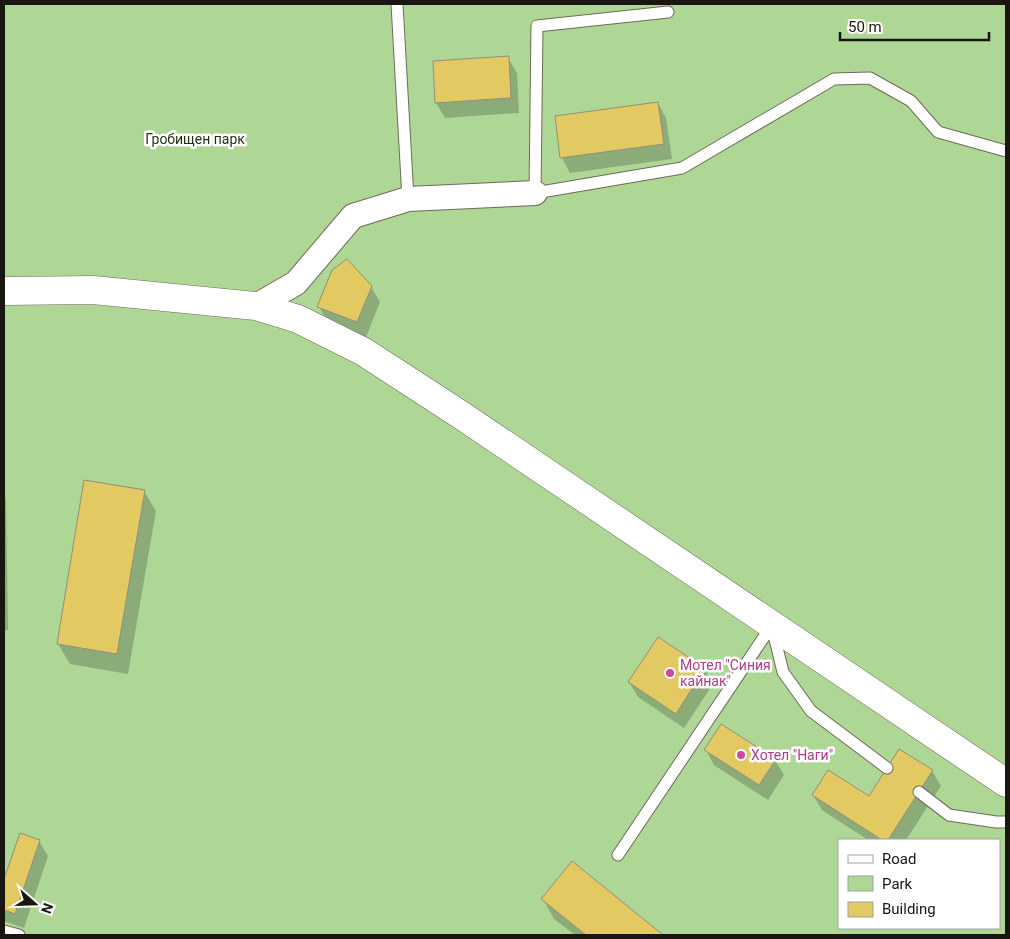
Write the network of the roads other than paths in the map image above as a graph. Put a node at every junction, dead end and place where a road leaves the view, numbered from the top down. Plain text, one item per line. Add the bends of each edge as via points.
1 (397, 4) edge
2 (668, 12) dead end
3 (1006, 151) edge
4 (535, 193) junction
5 (408, 199) junction
6 (4, 291) edge
7 (256, 306) junction
8 (772, 625) junction
9 (886, 768) dead end
10 (1006, 783) edge
11 (919, 792) dead end
12 (1006, 822) edge
13 (618, 854) dead end
14 (4, 931) edge
15 (18, 935) edge

1 - 5 lane
2 - 4 lane via 537,26
3 - 4 lane via 938,132 911,101 870,78 834,79 682,168
4 - 5 street
5 - 7 street via 353,216 296,283
6 - 7 main road via 93,290
7 - 8 main road via 298,319 364,352
8 - 9 lane via 783,672 811,711
8 - 10 main road
8 - 13 lane
11 - 12 lane via 949,815
14 - 15 lane

